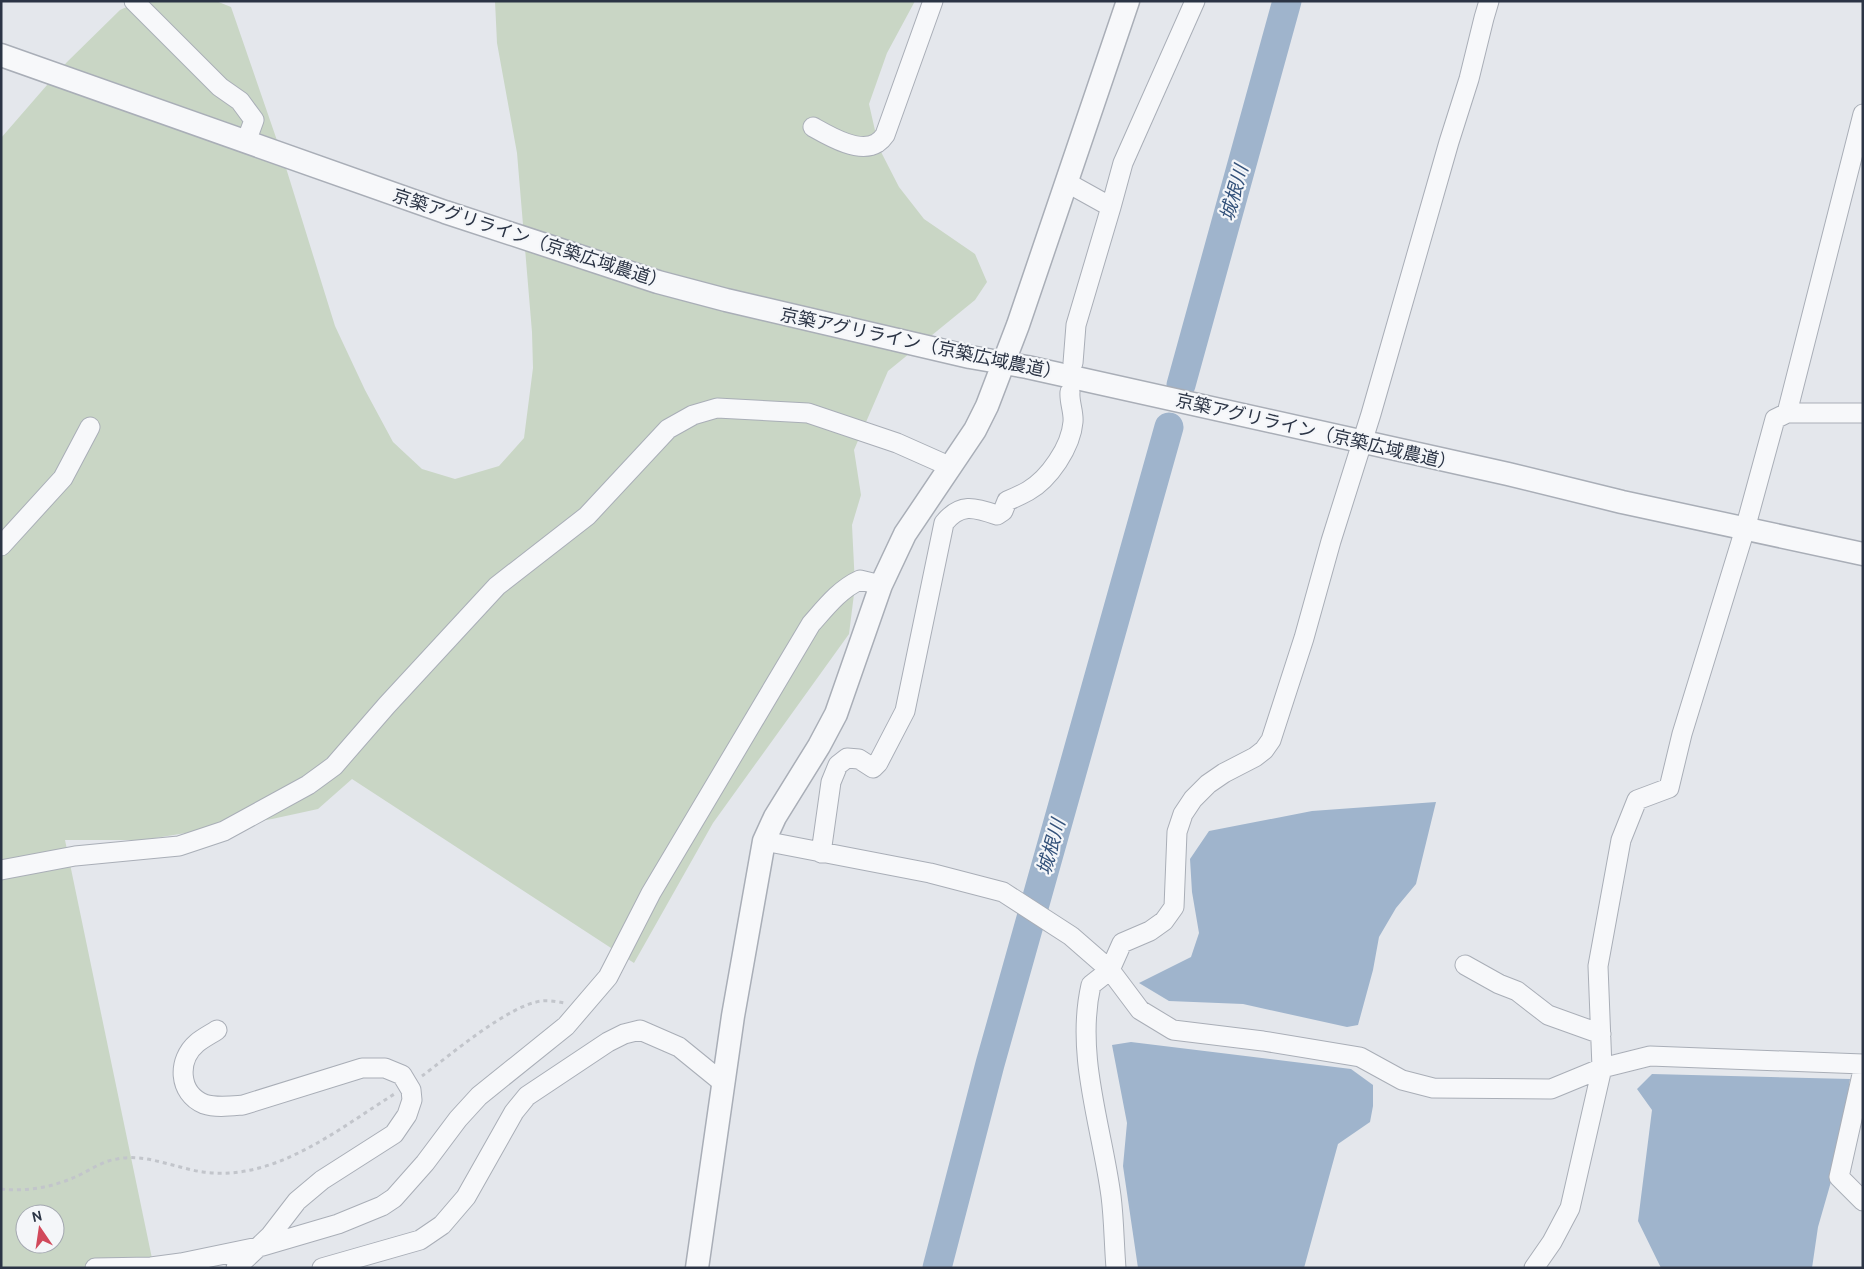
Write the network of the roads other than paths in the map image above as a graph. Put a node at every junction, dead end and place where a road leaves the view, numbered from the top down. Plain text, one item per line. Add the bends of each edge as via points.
1 (134, 1) edge
2 (933, 1) edge
3 (1128, 1) edge
4 (1195, 1) edge
5 (1489, 1) edge
6 (1, 56) edge
7 (1863, 114) edge
8 (813, 127) dead end
9 (246, 142) junction
10 (1066, 182) junction
11 (1111, 207) junction
12 (1002, 363) junction
13 (1073, 363) dead end
14 (1070, 392) dead end
15 (1787, 413) junction
16 (1863, 413) edge
17 (90, 427) dead end
18 (1362, 442) junction
19 (951, 467) junction
20 (1744, 529) junction
21 (1, 546) edge
22 (1863, 554) edge
23 (882, 586) junction
24 (764, 842) junction
25 (821, 853) junction
26 (1, 870) edge
27 (1465, 966) dead end
28 (1110, 970) junction
29 (217, 1030) dead end
30 (1601, 1034) junction
31 (1863, 1064) edge
32 (1602, 1068) junction
33 (1863, 1070) edge
34 (722, 1082) junction
35 (1863, 1201) edge
36 (258, 1247) junction
37 (95, 1268) edge
38 (236, 1268) edge
39 (322, 1268) edge
40 (697, 1268) edge
41 (1116, 1268) edge
42 (1534, 1268) edge

1 - 9 street via 248,111 254,120
2 - 8 street via 885,135 876,144 863,146 844,143
3 - 10 street
4 - 11 street via 1123,163
5 - 18 street
6 - 9 street, 京築アグリライン（京築広域農道）
7 - 15 street
9 - 12 street, 京築アグリライン（京築広域農道） via 658,282
10 - 11 street
10 - 12 street
11 - 13 street via 1076,325
12 - 18 street, 京築アグリライン（京築広域農道）
12 - 19 street via 987,406
14 - 25 street via 1073,422 1067,446 1042,480 1027,492 1007,501 1003,511 997,515 979,508 966,508 952,512 944,523 905,711 873,768 859,759 847,758 838,765 831,782
15 - 16 street
15 - 20 street via 1774,420
17 - 21 street via 63,478
18 - 20 street, 京築アグリライン（京築広域農道）
18 - 28 street via 1271,740 1264,750 1208,784 1193,799 1176,832 1174,907 1164,921 1122,943
19 - 23 street via 905,534
19 - 26 street via 897,443 808,413 717,408 693,415 668,429 587,516 497,586 334,766 308,785 224,831 179,846 75,856
20 - 22 street, 京築アグリライン（京築広域農道）
20 - 30 street via 1682,734 1669,788 1637,800 1621,840 1598,966
23 - 24 street via 836,714 775,817
23 - 36 street via 860,580 849,585 812,624 650,894 608,977 566,1026 478,1096 394,1198 338,1224
24 - 25 street
24 - 34 street
25 - 28 street via 930,873 1003,892 1072,936
27 - 30 street via 1517,991 1548,1015
28 - 32 street via 1140,1010 1173,1030 1360,1058 1402,1080 1433,1088 1551,1089
28 - 41 street via 1091,985 1087,1027 1090,1083 1111,1196
29 - 36 street via 197,1043 184,1060 182,1076 191,1096 204,1104 243,1106 362,1068 385,1068 402,1075 411,1090 412,1100 407,1115 394,1134 322,1180 297,1201
30 - 32 street
31 - 32 street via 1650,1056
32 - 42 street via 1570,1208
33 - 35 street via 1839,1177
34 - 39 street via 678,1047 640,1030 624,1034 527,1096 514,1112 466,1197 442,1225 420,1240
34 - 40 street
36 - 37 street via 151,1267
36 - 38 street

